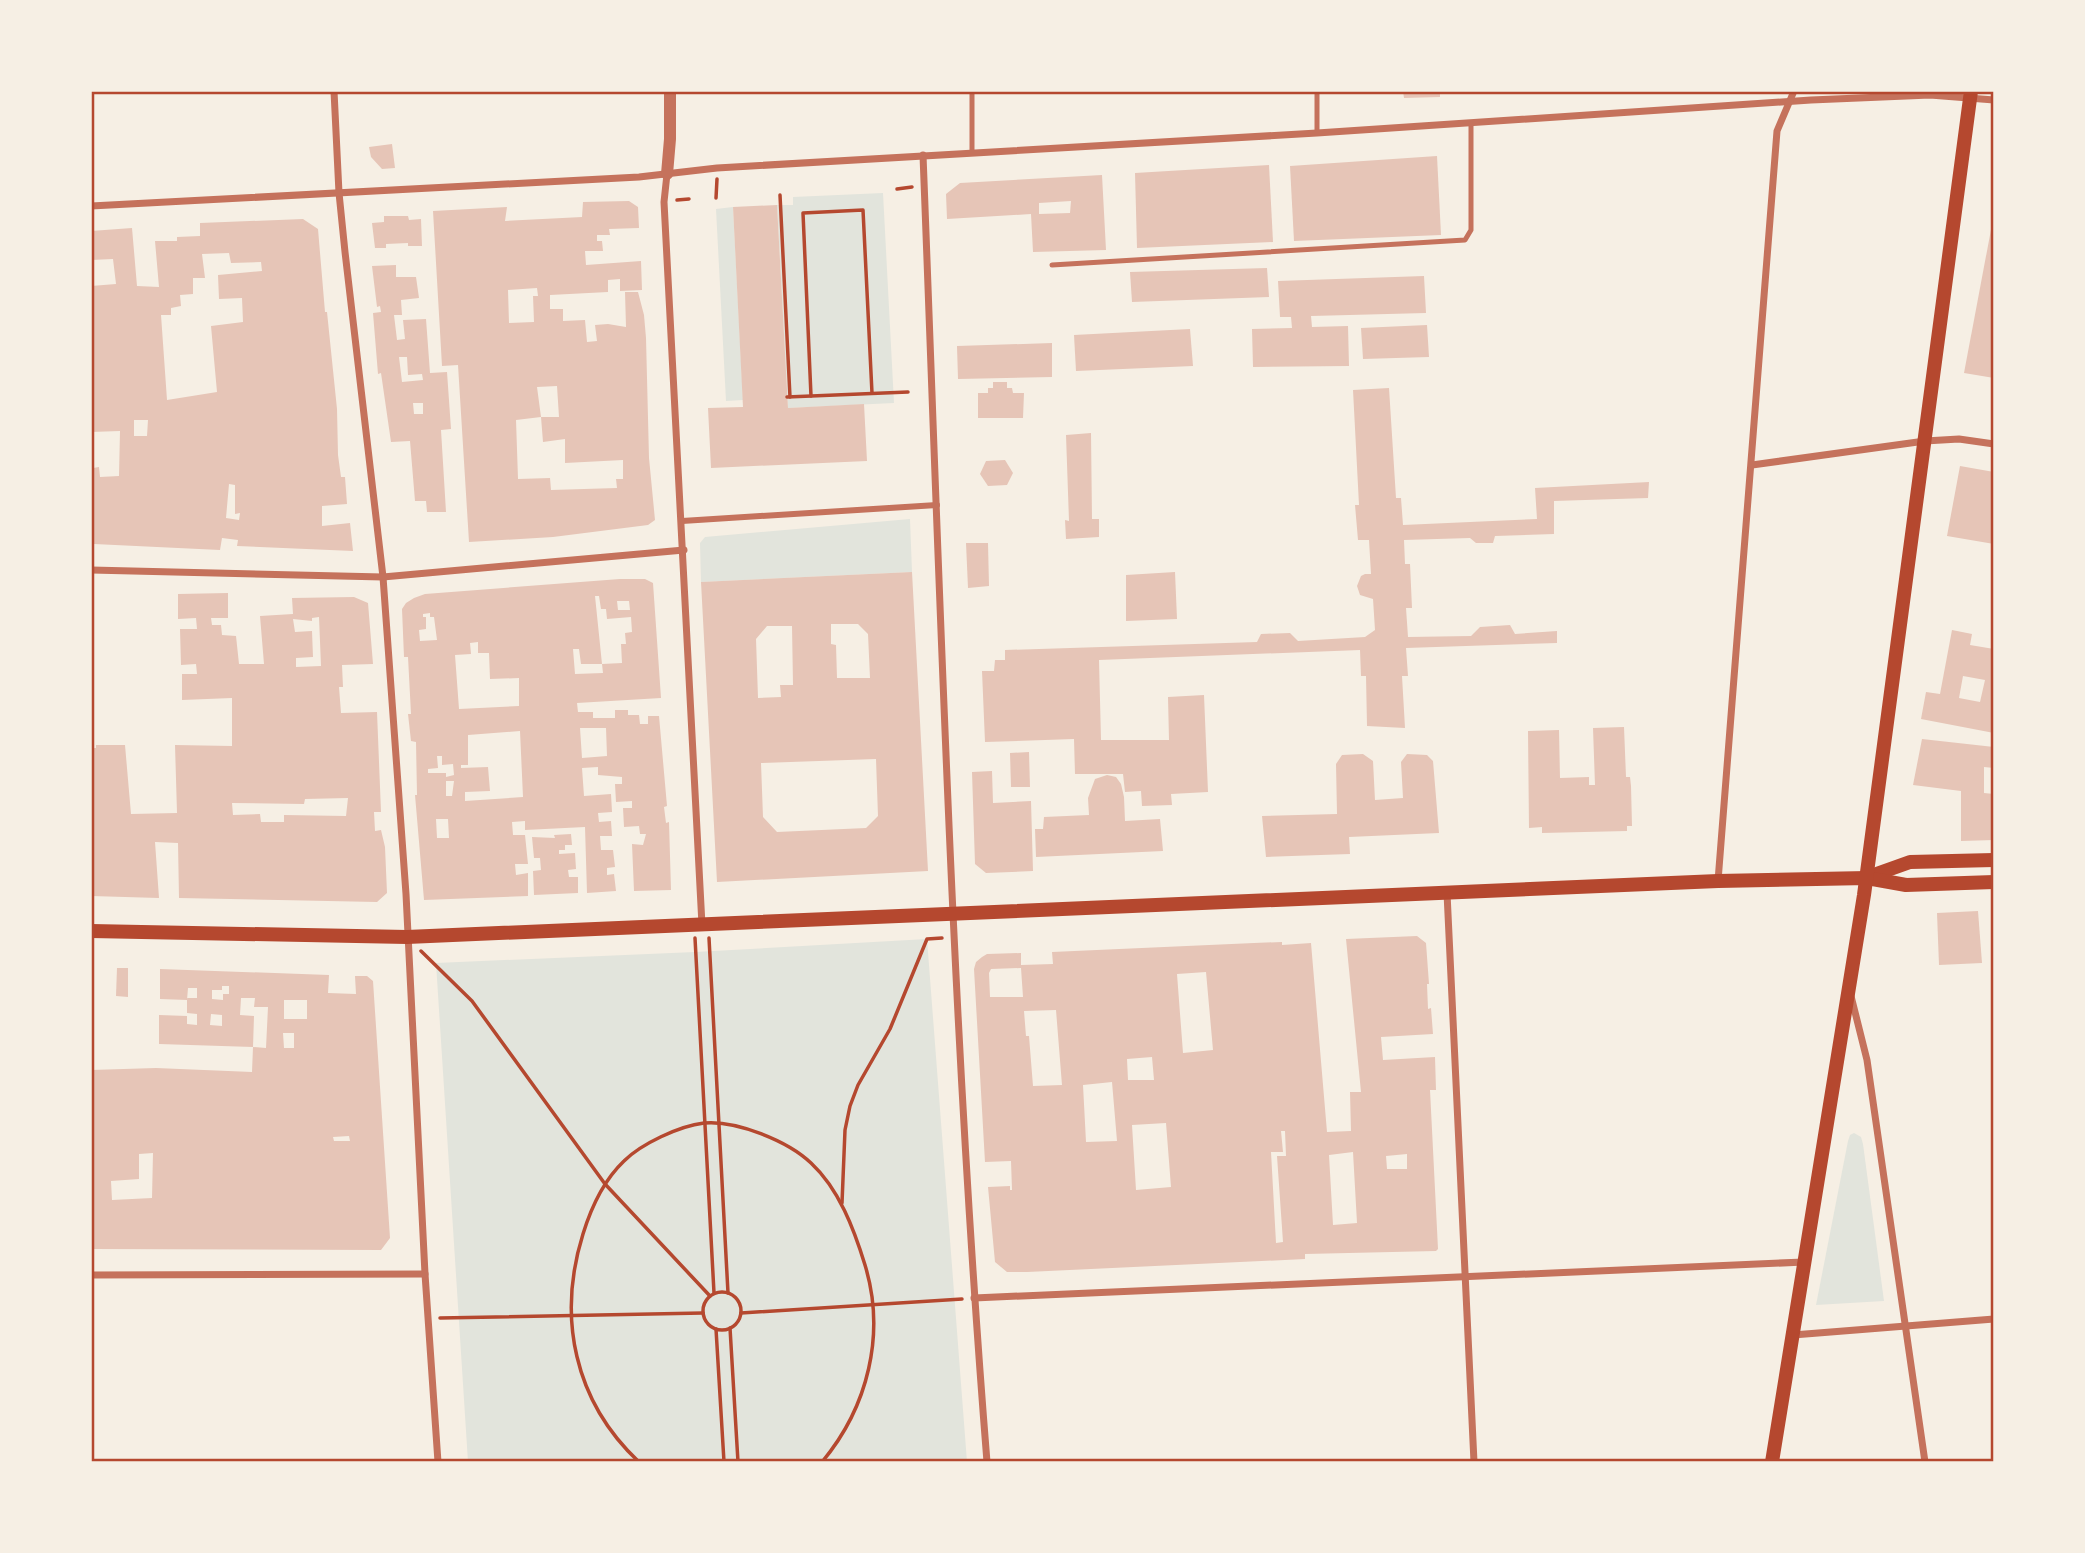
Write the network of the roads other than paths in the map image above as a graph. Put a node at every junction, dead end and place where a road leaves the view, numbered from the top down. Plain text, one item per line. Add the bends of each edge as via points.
1 (334, 91) edge
2 (670, 91) edge
3 (972, 91) edge
4 (1317, 91) edge
5 (1794, 91) edge
6 (1970, 94) edge
7 (1994, 100) edge
8 (1790, 101) junction
9 (1471, 123) junction
10 (1317, 133) junction
11 (972, 152) junction
12 (923, 155) junction
13 (667, 174) junction
14 (339, 193) junction
15 (91, 206) edge
16 (1052, 265) dead end
17 (1925, 441) junction
18 (1994, 444) edge
19 (1752, 464) junction
20 (937, 505) junction
21 (682, 521) junction
22 (684, 550) junction
23 (91, 570) edge
24 (383, 577) junction
25 (1994, 860) edge
26 (1867, 878) junction
27 (1718, 881) junction
28 (1994, 882) edge
29 (1447, 892) junction
30 (953, 914) junction
31 (701, 925) junction
32 (91, 931) edge
33 (407, 937) junction
34 (1849, 989) junction
35 (1804, 1262) junction
36 (425, 1274) junction
37 (91, 1275) edge
38 (1466, 1278) junction
39 (974, 1298) junction
40 (1994, 1319) edge
41 (1905, 1327) junction
42 (1793, 1335) junction
43 (438, 1462) edge
44 (987, 1462) edge
45 (1474, 1462) edge
46 (1772, 1462) edge
47 (1925, 1462) edge

1 - 14 street
2 - 13 street
3 - 11 lane
4 - 10 lane
5 - 8 street
6 - 7 street
6 - 8 street
6 - 17 main road
8 - 9 street
8 - 19 street via 1777,131
9 - 10 street
9 - 16 lane via 1471,230 1465,240
10 - 11 street
11 - 12 street
12 - 13 street
12 - 20 street
13 - 14 street
13 - 21 street via 664,201
14 - 15 street
14 - 24 street
17 - 18 street
17 - 19 street
17 - 26 main road
19 - 27 street
20 - 21 street
20 - 30 street
21 - 22 street
22 - 24 street
22 - 31 street
23 - 24 street
24 - 33 street
25 - 26 main road via 1910,862
26 - 27 main road
26 - 28 main road via 1906,885
26 - 34 main road
27 - 29 main road
29 - 30 main road
29 - 38 street
30 - 31 main road
30 - 39 street
31 - 33 main road
32 - 33 main road
33 - 36 street
34 - 35 main road
34 - 41 street via 1867,1060
35 - 38 street
35 - 42 main road
36 - 37 street
36 - 43 street
38 - 39 street
38 - 45 street
39 - 44 street
40 - 41 street
41 - 42 street
41 - 47 street
42 - 46 main road

